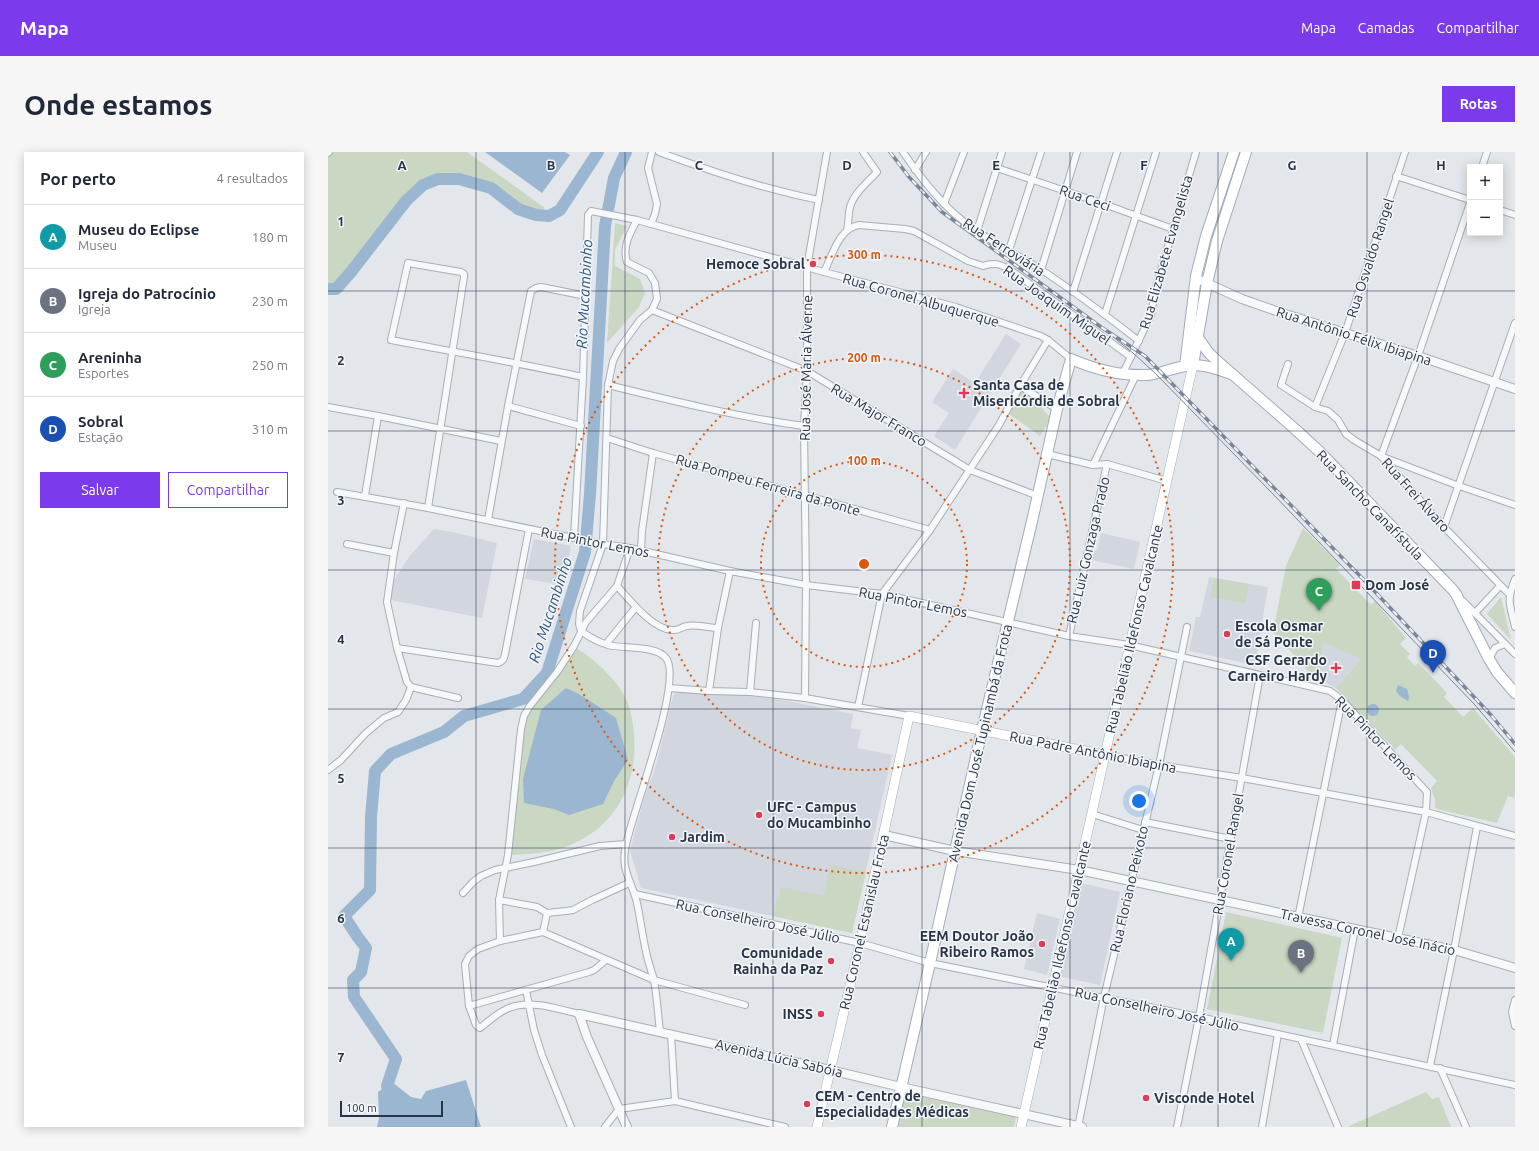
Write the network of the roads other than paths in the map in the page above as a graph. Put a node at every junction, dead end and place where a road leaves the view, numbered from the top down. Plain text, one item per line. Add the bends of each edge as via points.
1 (652, 152) edge
2 (659, 152) edge
3 (827, 152) edge
4 (863, 152) edge
5 (903, 152) edge
6 (926, 152) edge
7 (964, 152) edge
8 (1002, 152) edge
9 (1041, 152) edge
10 (1077, 152) edge
11 (1117, 152) edge
12 (1156, 152) edge
13 (1196, 152) edge
14 (1234, 152) edge
15 (1246, 152) edge
16 (1405, 152) edge
17 (1487, 152) edge
18 (1483, 164) edge
19 (997, 168) junction
20 (916, 170) junction
21 (1396, 176) junction
22 (1032, 181) junction
23 (1065, 191) junction
24 (819, 200) junction
25 (1467, 201) edge
26 (1101, 203) junction
27 (944, 204) junction
28 (1467, 211) edge
29 (1503, 211) edge
30 (1515, 215) edge
31 (1136, 216) junction
32 (637, 220) junction
33 (651, 224) junction
34 (1173, 229) junction
35 (847, 230) junction
36 (977, 231) junction
37 (1009, 250) junction
38 (808, 267) junction
39 (1041, 270) junction
40 (824, 272) junction
41 (1196, 276) junction
42 (1207, 283) junction
43 (1073, 292) junction
44 (586, 296) junction
45 (652, 310) junction
46 (1105, 314) junction
47 (1515, 323) edge
48 (1345, 333) junction
49 (1197, 336) junction
50 (1048, 340) junction
51 (1139, 341) junction
52 (452, 351) junction
53 (1418, 356) junction
54 (1131, 357) junction
55 (1071, 359) junction
56 (516, 362) junction
57 (1288, 364) dead end
58 (1189, 365) junction
59 (807, 371) junction
60 (1122, 373) junction
61 (1231, 374) junction
62 (1136, 375) junction
63 (583, 377) junction
64 (1495, 382) junction
65 (608, 385) junction
66 (1020, 386) junction
67 (1515, 389) edge
68 (508, 406) junction
69 (328, 407) edge
70 (1315, 407) junction
71 (1057, 409) junction
72 (378, 416) junction
73 (581, 426) junction
74 (804, 426) junction
75 (440, 429) junction
76 (607, 438) junction
77 (501, 441) junction
78 (653, 453) junction
79 (1047, 454) junction
80 (1381, 456) junction
81 (1107, 464) junction
82 (1093, 465) junction
83 (970, 470) junction
84 (1167, 481) junction
85 (1459, 486) junction
86 (337, 492) dead end
87 (365, 496) junction
88 (805, 496) junction
89 (1038, 496) junction
90 (404, 504) junction
91 (1515, 505) edge
92 (428, 508) junction
93 (488, 520) junction
94 (1444, 527) junction
95 (529, 529) junction
96 (930, 530) junction
97 (576, 539) junction
98 (347, 544) dead end
99 (603, 544) junction
100 (630, 548) junction
101 (641, 551) junction
102 (394, 553) junction
103 (730, 571) junction
104 (1515, 579) edge
105 (806, 585) junction
106 (617, 586) junction
107 (1500, 586) junction
108 (882, 594) junction
109 (1456, 594) junction
110 (1509, 594) junction
111 (636, 608) junction
112 (1513, 611) edge
113 (1475, 613) junction
114 (1009, 622) junction
115 (756, 623) dead end
116 (1515, 626) edge
117 (1187, 627) dead end
118 (718, 628) junction
119 (581, 631) junction
120 (1069, 636) junction
121 (606, 644) junction
122 (1505, 644) junction
123 (1129, 645) junction
124 (397, 648) junction
125 (1515, 654) edge
126 (1181, 657) junction
127 (1489, 659) junction
128 (1260, 675) junction
129 (411, 686) junction
130 (669, 688) junction
131 (709, 691) junction
132 (750, 692) junction
133 (1515, 693) edge
134 (458, 698) dead end
135 (805, 698) junction
136 (1342, 700) junction
137 (858, 707) junction
138 (908, 716) junction
139 (982, 730) junction
140 (1106, 755) junction
141 (1159, 765) junction
142 (328, 770) edge
143 (1242, 778) junction
144 (1322, 793) junction
145 (1426, 812) junction
146 (1092, 814) junction
147 (1145, 822) junction
148 (1477, 827) junction
149 (1143, 830) junction
150 (884, 835) junction
151 (1515, 836) edge
152 (1231, 839) junction
153 (626, 844) junction
154 (955, 851) junction
155 (505, 868) junction
156 (1079, 870) junction
157 (1131, 882) junction
158 (629, 883) junction
159 (464, 894) dead end
160 (635, 894) junction
161 (499, 900) junction
162 (1220, 901) junction
163 (547, 913) junction
164 (1298, 918) junction
165 (1355, 929) junction
166 (542, 932) junction
167 (1398, 938) junction
168 (500, 941) junction
169 (860, 943) junction
170 (1454, 950) junction
171 (606, 960) junction
172 (930, 963) junction
173 (1515, 968) edge
174 (654, 980) junction
175 (1053, 987) junction
176 (526, 990) junction
177 (1104, 997) junction
178 (1515, 1000) edge
179 (528, 1004) junction
180 (744, 1005) dead end
181 (469, 1006) junction
182 (580, 1014) junction
183 (1199, 1017) junction
184 (1515, 1026) edge
185 (660, 1031) junction
186 (672, 1034) junction
187 (1278, 1034) junction
188 (1301, 1039) junction
189 (1333, 1046) junction
190 (1430, 1066) junction
191 (1440, 1068) junction
192 (830, 1070) junction
193 (1515, 1085) edge
194 (901, 1087) junction
195 (675, 1102) junction
196 (619, 1109) junction
197 (1024, 1113) junction
198 (571, 1127) edge
199 (605, 1127) edge
200 (627, 1127) edge
201 (785, 1127) edge
202 (817, 1127) edge
203 (892, 1127) edge
204 (1021, 1127) edge
205 (1080, 1127) edge
206 (1177, 1127) edge
207 (1262, 1127) edge
208 (1338, 1127) edge
209 (1466, 1127) edge

1 - 33 street via 648,168 656,204
2 - 24 street via 758,186
3 - 24 street, Rua José Maria Álverne
4 - 35 street via 877,172 853,200
5 - 20 street, Rua Ferroviária
6 - 20 street
7 - 27 street
8 - 19 street
9 - 22 street
10 - 23 street
11 - 26 street
12 - 31 street
13 - 34 street, Rua Elizabete Evangelista
14 - 41 main road via 1206,236
15 - 42 main road via 1217,241
16 - 21 street, Rua Osvaldo Rangel
17 - 18 street
19 - 22 street, Rua Ceci
19 - 36 street
20 - 27 street, Rua Ferroviária
21 - 25 street
21 - 48 street, Rua Osvaldo Rangel
22 - 23 street, Rua Ceci
22 - 37 street
23 - 26 street, Rua Ceci
23 - 39 street
24 - 38 street, Rua José Maria Álverne
26 - 31 street, Rua Ceci
26 - 43 street
27 - 36 street, Rua Ferroviária
28 - 53 street
29 - 30 street
31 - 34 street, Rua Ceci
31 - 46 street
32 - 33 street, Rua Coronel Albuquerque
32 - 44 street, Rua Coronel Albuquerque via 590,212
32 - 45 street via 626,244 625,258 626,262 649,273 653,279 657,299
33 - 38 street, Rua Coronel Albuquerque
34 - 51 street, Rua Elizabete Evangelista via 1156,287 1151,315
35 - 40 street via 837,244
35 - 54 street, Rua Joaquim Miguel via 853,226 905,229 922,235 968,261 983,266 990,263 1002,265
36 - 37 street, Rua Ferroviária
37 - 39 street, Rua Ferroviária
38 - 40 street, Rua Coronel Albuquerque
38 - 59 street, Rua José Maria Álverne
39 - 43 street, Rua Ferroviária
40 - 50 street, Rua Coronel Albuquerque via 956,307
41 - 42 street, Rua Antônio Félix Ibiapina
41 - 58 main road
42 - 48 street, Rua Antônio Félix Ibiapina via 1242,299
42 - 49 main road
43 - 46 street, Rua Ferroviária
44 - 56 street via 541,287 531,291
44 - 63 street
45 - 59 street, Rua Major Franco
45 - 65 street via 640,320 619,349 613,361
46 - 51 street, Rua Ferroviária
47 - 64 street
48 - 53 street, Rua Antônio Félix Ibiapina
48 - 70 street, Rua Osvaldo Rangel
49 - 58 main road
49 - 61 main road, Rua Sancho Canafístula via 1208,352
50 - 55 street, Rua Coronel Albuquerque
50 - 66 street
51 - 54 street, Rua Elizabete Evangelista
52 - 52 street via 391,340 408,263 464,274
52 - 56 street
52 - 75 street
53 - 64 street, Rua Antônio Félix Ibiapina
53 - 80 street
54 - 60 street, Rua Elizabete Evangelista
55 - 60 main road, Rua Coronel Albuquerque via 1088,366
55 - 71 main road, Avenida Dom José Tupinambá da Frota
56 - 63 street
56 - 68 street
57 - 70 street, Rua Frei Álvaro via 1281,385
58 - 61 main road via 1203,365
58 - 62 main road, Rua Coronel Albuquerque
58 - 84 main road, Rua Tabelião Ildefonso Cavalcante
59 - 74 street, Rua José Maria Álverne
59 - 83 street, Rua Major Franco
60 - 62 main road, Rua Coronel Albuquerque
61 - 109 main road, Rua Sancho Canafístula via 1320,452
62 - 82 street, Rua Luiz Gonzaga Prado
63 - 73 street
64 - 67 street, Rua Antônio Félix Ibiapina
64 - 85 street
65 - 74 street via 709,409
65 - 76 street
66 - 71 street
66 - 83 street
68 - 73 street
68 - 77 street
69 - 72 street
70 - 80 street, Rua Frei Álvaro via 1328,411 1338,420 1346,434
71 - 79 main road, Avenida Dom José Tupinambá da Frota
72 - 75 street
72 - 87 street
73 - 97 street
74 - 88 street, Rua José Maria Álverne
75 - 77 street
75 - 92 street
76 - 78 street, Rua Pompeu Ferreira da Ponte
76 - 99 street
77 - 93 street
78 - 88 street, Rua Pompeu Ferreira da Ponte
78 - 101 street
79 - 82 street
79 - 89 main road, Avenida Dom José Tupinambá da Frota
80 - 85 street
80 - 94 street, Rua Frei Álvaro
81 - 82 street
81 - 84 street
81 - 120 street, Rua Luiz Gonzaga Prado
83 - 89 street, Rua Major Franco
83 - 96 street
84 - 123 main road, Rua Tabelião Ildefonso Cavalcante
85 - 91 street
85 - 94 street
86 - 87 street, Rua Pintor Lemos
87 - 90 street, Rua Pintor Lemos
88 - 96 street, Rua Pompeu Ferreira da Ponte
88 - 105 street, Rua José Maria Álverne
89 - 114 main road, Avenida Dom José Tupinambá da Frota
90 - 92 street, Rua Pintor Lemos
90 - 102 street
92 - 93 street, Rua Pintor Lemos
93 - 95 street, Rua Pintor Lemos
94 - 107 street, Rua Frei Álvaro
95 - 97 street, Rua Pintor Lemos
95 - 124 street via 504,659 498,663
96 - 108 street
97 - 99 street, Rua Pintor Lemos
98 - 102 street
99 - 100 street, Rua Pintor Lemos
99 - 119 street via 580,611
100 - 101 street, Rua Pintor Lemos
100 - 106 street
101 - 103 street, Rua Pintor Lemos
102 - 124 street via 387,602
103 - 105 street, Rua Pintor Lemos
103 - 118 street
104 - 110 street
105 - 108 street, Rua Pintor Lemos
105 - 135 street, Rua José Maria Álverne
106 - 111 street
106 - 119 street
107 - 110 street, Rua Frei Álvaro
107 - 113 street
108 - 114 street, Rua Pintor Lemos
108 - 137 street
109 - 113 street
109 - 127 main road, Rua Sancho Canafístula
110 - 112 street via 1509,603
111 - 118 street via 655,624 667,630 680,630 688,626
111 - 121 street
112 - 116 street
113 - 122 street
114 - 120 street, Rua Pintor Lemos
114 - 139 main road, Avenida Dom José Tupinambá da Frota
115 - 132 street
117 - 126 street, Rua Floriano Peixoto
118 - 131 street
119 - 121 street via 590,638
119 - 155 street via 557,672 524,716
120 - 123 street, Rua Pintor Lemos
121 - 130 street via 659,652 669,663
122 - 125 street
122 - 127 street via 1495,648
123 - 126 street, Rua Pintor Lemos
123 - 140 main road, Rua Tabelião Ildefonso Cavalcante
124 - 129 street via 407,682
126 - 128 street, Rua Pintor Lemos
126 - 141 street, Rua Floriano Peixoto
127 - 133 main road, Rua Sancho Canafístula
128 - 136 street, Rua Pintor Lemos via 1323,689 1336,694
128 - 143 street, Rua Coronel Rangel
129 - 134 street
129 - 142 street via 398,712 384,718
130 - 131 street, Rua Padre Antônio Ibiapina
130 - 153 street via 649,771
131 - 132 street, Rua Padre Antônio Ibiapina
132 - 135 street, Rua Padre Antônio Ibiapina
135 - 137 street, Rua Padre Antônio Ibiapina
136 - 144 street
136 - 145 street, Rua Pintor Lemos via 1424,787 1428,796
137 - 138 street, Rua Padre Antônio Ibiapina
138 - 139 main road, Rua Padre Antônio Ibiapina
138 - 150 main road, Rua Coronel Estanislau Frota
139 - 140 main road, Rua Padre Antônio Ibiapina
139 - 154 main road, Avenida Dom José Tupinambá da Frota
140 - 141 street, Rua Padre Antônio Ibiapina
140 - 146 main road, Rua Tabelião Ildefonso Cavalcante
141 - 143 street, Rua Padre Antônio Ibiapina
141 - 147 street, Rua Floriano Peixoto
143 - 144 street, Rua Padre Antônio Ibiapina
143 - 152 street, Rua Coronel Rangel
144 - 145 street, Rua Padre Antônio Ibiapina
144 - 164 street
145 - 148 street, Rua Padre Antônio Ibiapina
145 - 167 street, Rua Pintor Lemos
146 - 149 street
146 - 156 main road, Rua Tabelião Ildefonso Cavalcante
147 - 149 street, Rua Floriano Peixoto
147 - 152 street
148 - 151 street, Rua Padre Antônio Ibiapina
148 - 170 street
149 - 157 street, Rua Floriano Peixoto
150 - 154 street, Travessa Coronel José Inácio
150 - 169 main road, Rua Coronel Estanislau Frota
152 - 162 street, Rua Coronel Rangel
153 - 155 street via 600,846
153 - 158 street via 624,862
154 - 156 street, Travessa Coronel José Inácio
154 - 172 main road, Avenida Dom José Tupinambá da Frota
155 - 159 street via 481,876
155 - 161 street
156 - 157 street, Travessa Coronel José Inácio
156 - 175 main road, Rua Tabelião Ildefonso Cavalcante
157 - 162 street, Travessa Coronel José Inácio
157 - 177 street, Rua Floriano Peixoto
158 - 160 street
158 - 163 street via 573,910
160 - 169 street, Rua Conselheiro José Júlio
160 - 174 street
161 - 163 street via 537,907
161 - 168 street
162 - 164 street, Travessa Coronel José Inácio
162 - 183 street, Rua Coronel Rangel
163 - 166 street
164 - 165 street, Travessa Coronel José Inácio
165 - 167 street, Travessa Coronel José Inácio
165 - 189 street
166 - 168 street
166 - 171 street
167 - 170 street, Travessa Coronel José Inácio
168 - 181 street via 478,949 466,960
169 - 172 street, Rua Conselheiro José Júlio
169 - 192 main road, Rua Coronel Estanislau Frota
170 - 173 street, Travessa Coronel José Inácio
170 - 190 street
171 - 174 street
171 - 176 street via 589,972
172 - 175 street, Rua Conselheiro José Júlio
172 - 194 main road, Avenida Dom José Tupinambá da Frota
174 - 180 street
174 - 185 street
175 - 177 street, Rua Conselheiro José Júlio
175 - 197 main road, Rua Tabelião Ildefonso Cavalcante
176 - 179 street
176 - 181 street
177 - 183 street, Rua Conselheiro José Júlio
177 - 205 street, Rua Floriano Peixoto
178 - 184 street via 1512,1012
179 - 181 street, Avenida Lúcia Sabóia via 508,1008 480,1028 476,1025
179 - 182 street, Avenida Lúcia Sabóia
179 - 198 street via 542,1055
182 - 185 street, Avenida Lúcia Sabóia
182 - 196 street via 587,1037
183 - 187 street, Rua Conselheiro José Júlio
183 - 206 street, Rua Coronel Rangel
185 - 186 street, Avenida Lúcia Sabóia
186 - 192 street, Avenida Lúcia Sabóia
186 - 195 street
187 - 188 street, Rua Conselheiro José Júlio
187 - 207 street
188 - 189 street, Rua Conselheiro José Júlio
188 - 208 street
189 - 190 street, Rua Conselheiro José Júlio
190 - 191 street, Rua Conselheiro José Júlio
191 - 193 street, Rua Conselheiro José Júlio
191 - 209 street
192 - 194 street, Avenida Lúcia Sabóia
192 - 202 main road, Rua Coronel Estanislau Frota
194 - 197 street, Avenida Lúcia Sabóia
194 - 203 main road, Avenida Dom José Tupinambá da Frota
195 - 196 street
195 - 201 street
196 - 199 street
196 - 200 street
197 - 204 main road, Rua Tabelião Ildefonso Cavalcante
197 - 205 street, Avenida Lúcia Sabóia

